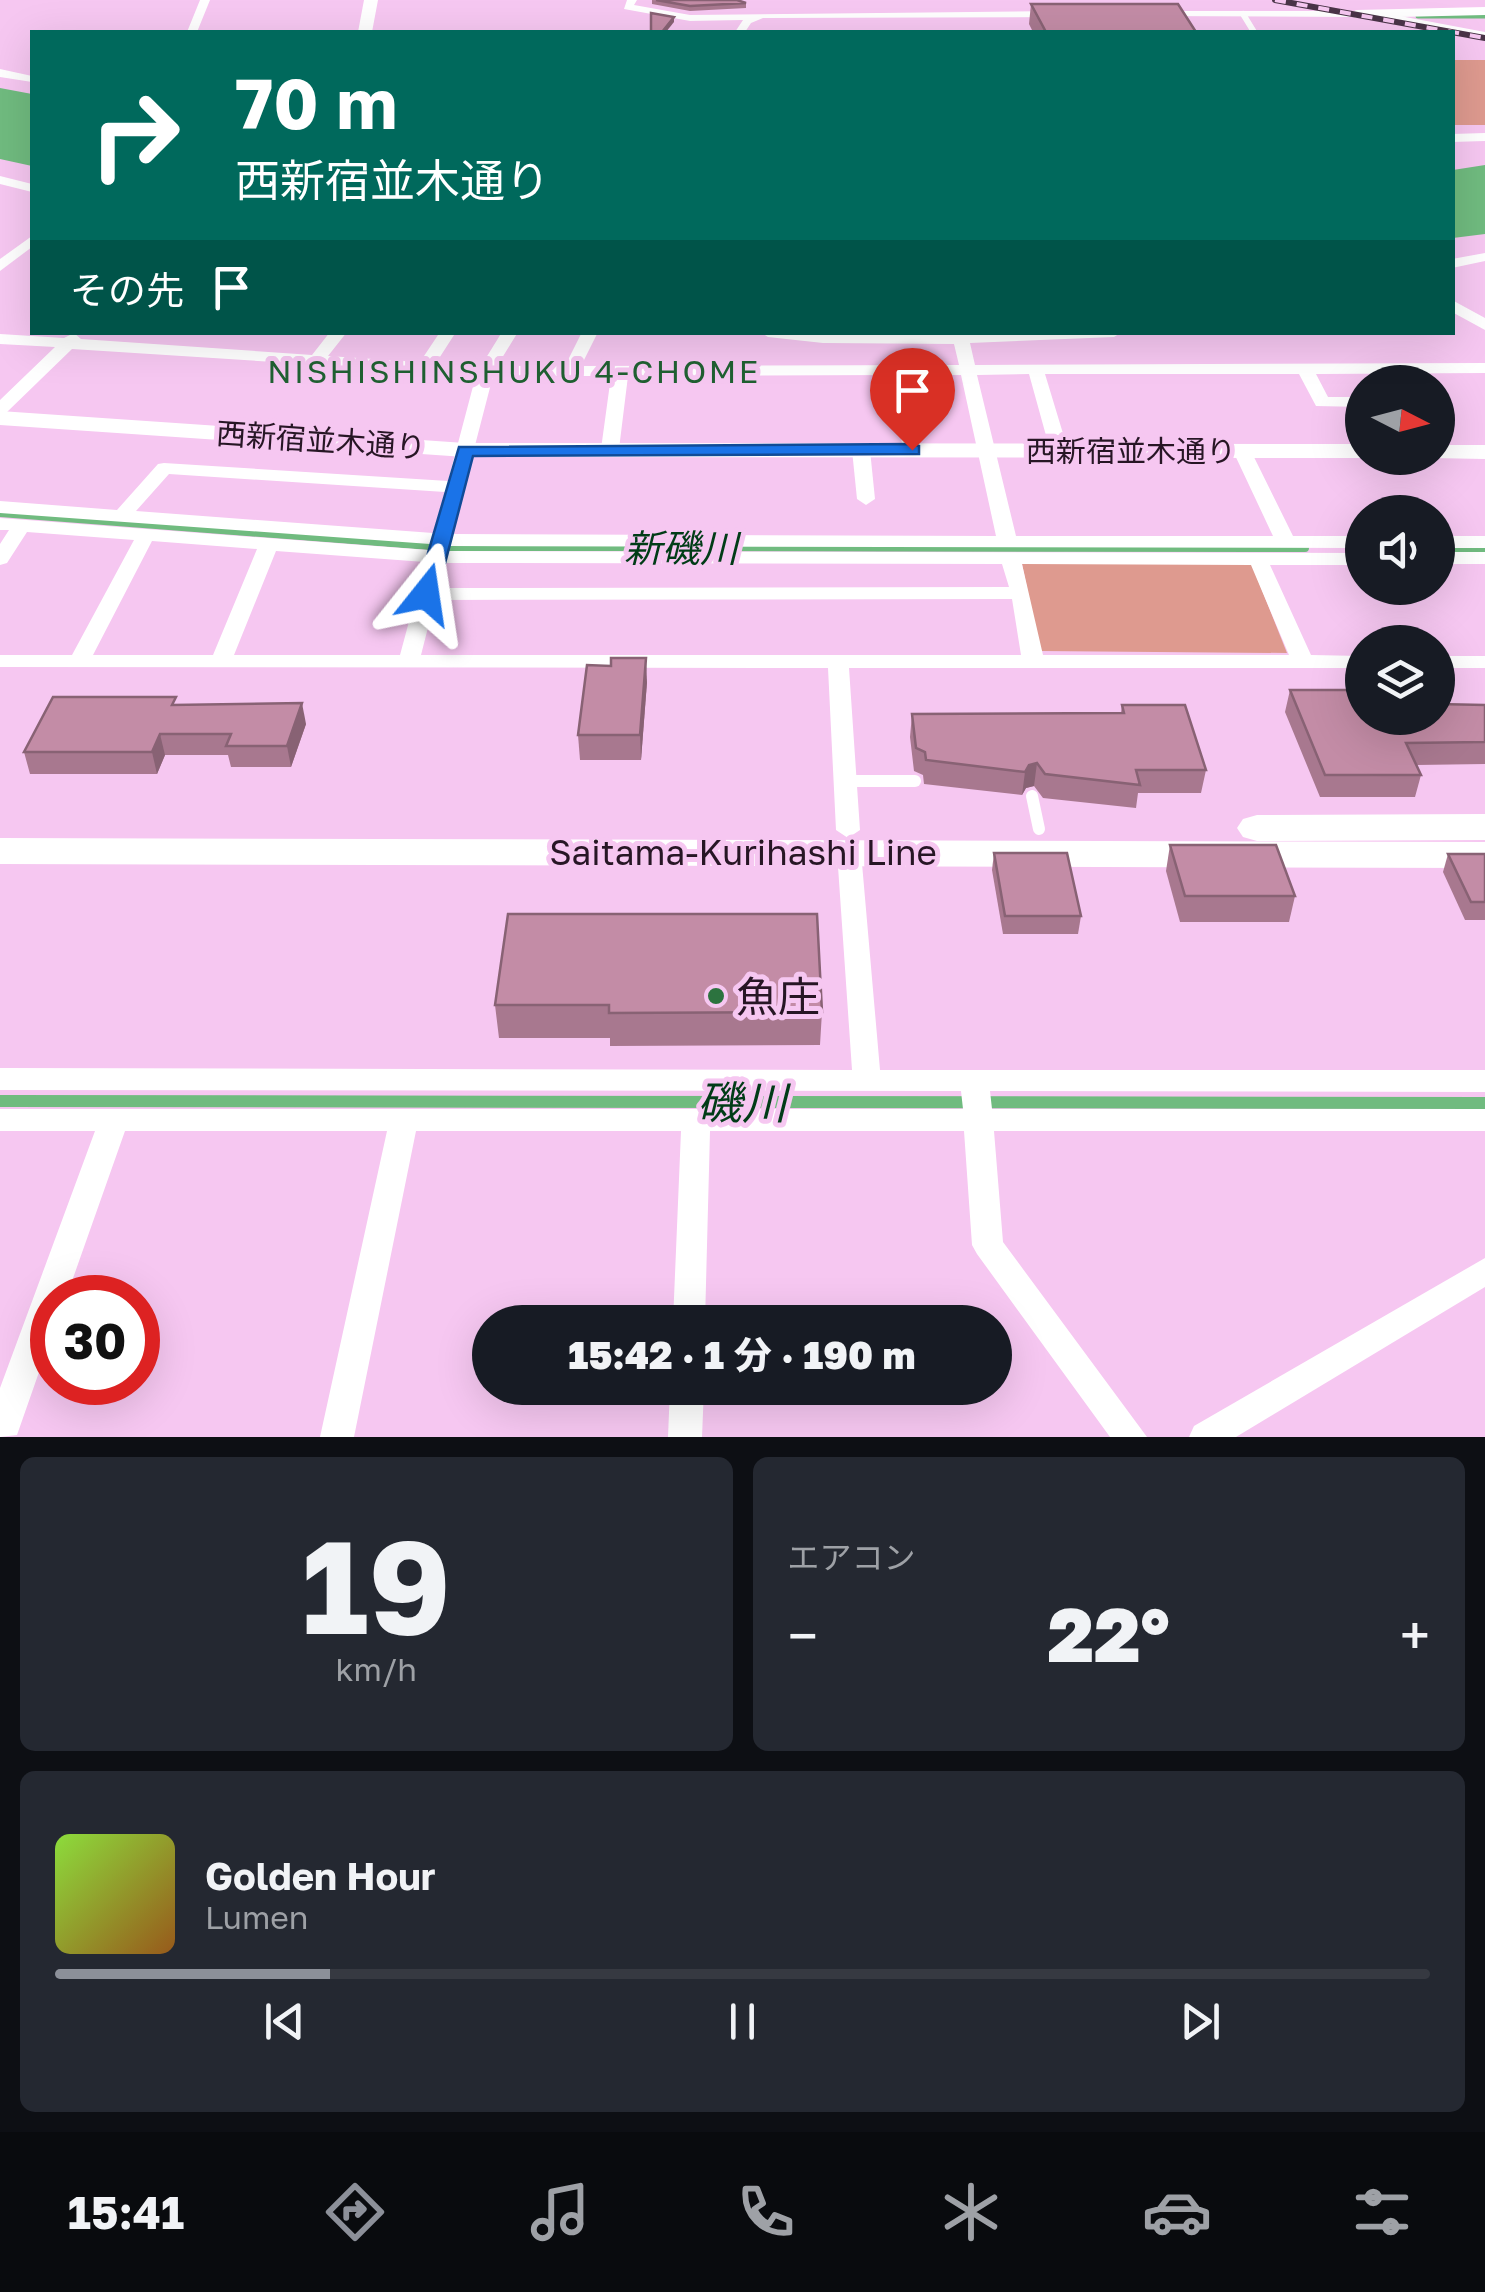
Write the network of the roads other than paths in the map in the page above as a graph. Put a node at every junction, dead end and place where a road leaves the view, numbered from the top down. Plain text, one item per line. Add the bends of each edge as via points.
1 (205, 0) edge
2 (371, 0) edge
3 (632, 0) edge
4 (1202, 0) edge
5 (1290, 0) edge
6 (1485, 11) edge
7 (1384, 12) junction
8 (1072, 14) edge
9 (1132, 14) edge
10 (1214, 14) junction
11 (1243, 14) junction
12 (1356, 14) junction
13 (753, 16) junction
14 (690, 18) junction
15 (193, 30) edge
16 (365, 30) edge
17 (687, 30) edge
18 (742, 30) edge
19 (1253, 30) edge
20 (1485, 35) edge
21 (0, 74) edge
22 (30, 79) edge
23 (1455, 138) edge
24 (1485, 138) edge
25 (0, 180) edge
26 (30, 188) edge
27 (30, 242) edge
28 (1485, 258) edge
29 (1455, 263) edge
30 (0, 267) edge
31 (1455, 307) edge
32 (1485, 325) edge
33 (336, 335) edge
34 (446, 335) edge
35 (508, 335) edge
36 (588, 335) edge
37 (796, 335) edge
38 (1048, 335) edge
39 (74, 338) edge
40 (0, 339) edge
41 (961, 339) junction
42 (316, 360) junction
43 (424, 367) junction
44 (1485, 368) edge
45 (1306, 371) junction
46 (1455, 371) edge
47 (486, 372) junction
48 (570, 372) junction
49 (620, 372) junction
50 (898, 372) junction
51 (970, 372) junction
52 (1036, 372) junction
53 (1345, 373) edge
54 (1345, 402) edge
55 (0, 409) edge
56 (0, 418) edge
57 (465, 450) junction
58 (610, 450) junction
59 (861, 450) junction
60 (912, 450) junction
61 (1059, 450) junction
62 (988, 451) junction
63 (1242, 451) junction
64 (1345, 452) edge
65 (1455, 452) edge
66 (1485, 452) edge
67 (456, 487) junction
68 (866, 499) dead end
69 (0, 506) edge
70 (122, 516) junction
71 (0, 524) edge
72 (22, 526) junction
73 (146, 535) junction
74 (1286, 542) junction
75 (1345, 542) edge
76 (1455, 542) edge
77 (1485, 542) edge
78 (268, 545) junction
79 (438, 549) junction
80 (1008, 550) junction
81 (1455, 558) edge
82 (1485, 558) edge
83 (0, 559) edge
84 (1258, 559) junction
85 (1345, 559) edge
86 (426, 594) junction
87 (1021, 594) junction
88 (79, 661) junction
89 (221, 661) junction
90 (409, 661) junction
91 (838, 661) junction
92 (1033, 662) junction
93 (1303, 662) junction
94 (1345, 662) edge
95 (1455, 662) edge
96 (1485, 662) edge
97 (2, 665) edge
98 (845, 781) junction
99 (915, 781) dead end
100 (1485, 827) edge
101 (0, 828) edge
102 (848, 841) junction
103 (0, 851) edge
104 (1485, 855) edge
105 (0, 1079) edge
106 (867, 1081) junction
107 (975, 1082) junction
108 (1485, 1082) edge
109 (404, 1119) junction
110 (0, 1120) edge
111 (114, 1120) junction
112 (1485, 1120) edge
113 (696, 1121) junction
114 (976, 1122) junction
115 (1485, 1272) edge
116 (690, 1305) edge
117 (686, 1405) edge
118 (0, 1435) edge
119 (338, 1437) edge
120 (685, 1437) edge
121 (1130, 1437) edge
122 (1206, 1437) edge

1 - 15 street
2 - 16 street
3 - 14 street via 628,7 636,11
4 - 10 street
5 - 12 street
6 - 7 street
7 - 12 street
7 - 20 street
8 - 13 street
9 - 10 street
10 - 11 street
11 - 12 street
11 - 19 lane
13 - 14 street
13 - 18 street
14 - 17 street
21 - 22 street
23 - 24 street
25 - 26 street
27 - 30 street
28 - 29 street
31 - 32 street
33 - 42 street
34 - 43 street
35 - 47 street
36 - 48 street
37 - 41 street
38 - 41 street
39 - 40 street
39 - 42 street
39 - 55 street
41 - 51 street
42 - 43 street
43 - 47 street
44 - 46 street
45 - 52 street
45 - 53 street
45 - 54 street via 1322,402
47 - 48 street
47 - 57 street
48 - 49 street
49 - 50 street
49 - 58 street
50 - 51 street
50 - 60 street
51 - 52 street
51 - 62 street
52 - 61 street
56 - 57 street, 西新宿並木通り
57 - 58 street, 西新宿並木通り
57 - 67 street
58 - 59 street, 西新宿並木通り
59 - 60 street, 西新宿並木通り
59 - 68 street
60 - 62 street, 西新宿並木通り
61 - 62 street, 西新宿並木通り
61 - 63 street, 西新宿並木通り
62 - 80 street
63 - 64 street, 西新宿並木通り
63 - 74 street
65 - 66 street
67 - 70 street via 164,468
67 - 79 street
69 - 70 street
70 - 79 street
71 - 72 street
72 - 73 street
72 - 83 street
73 - 78 street
73 - 88 street
74 - 75 street
74 - 80 street
76 - 77 street
78 - 79 street
78 - 89 street
79 - 80 street
79 - 86 street
80 - 84 street
80 - 87 street
81 - 82 street
84 - 85 street
84 - 93 street
86 - 87 street
86 - 90 street
87 - 92 street
88 - 89 street
88 - 97 street
89 - 90 street
90 - 91 street
91 - 92 street
91 - 98 street
92 - 93 street
93 - 94 street
95 - 96 street
98 - 99 lane
98 - 102 street
100 - 102 main road, Saitama-Kurihashi Line via 1035,813
101 - 102 main road, Saitama-Kurihashi Line
102 - 103 main road, Saitama-Kurihashi Line
102 - 104 main road, Saitama-Kurihashi Line
102 - 106 street
105 - 106 street
106 - 107 street
107 - 108 street
107 - 114 street
109 - 111 street
109 - 113 street
109 - 119 street
110 - 111 street
111 - 118 street
112 - 114 street
113 - 114 street
113 - 116 street
114 - 121 street via 988,1245
115 - 122 street
117 - 120 street

